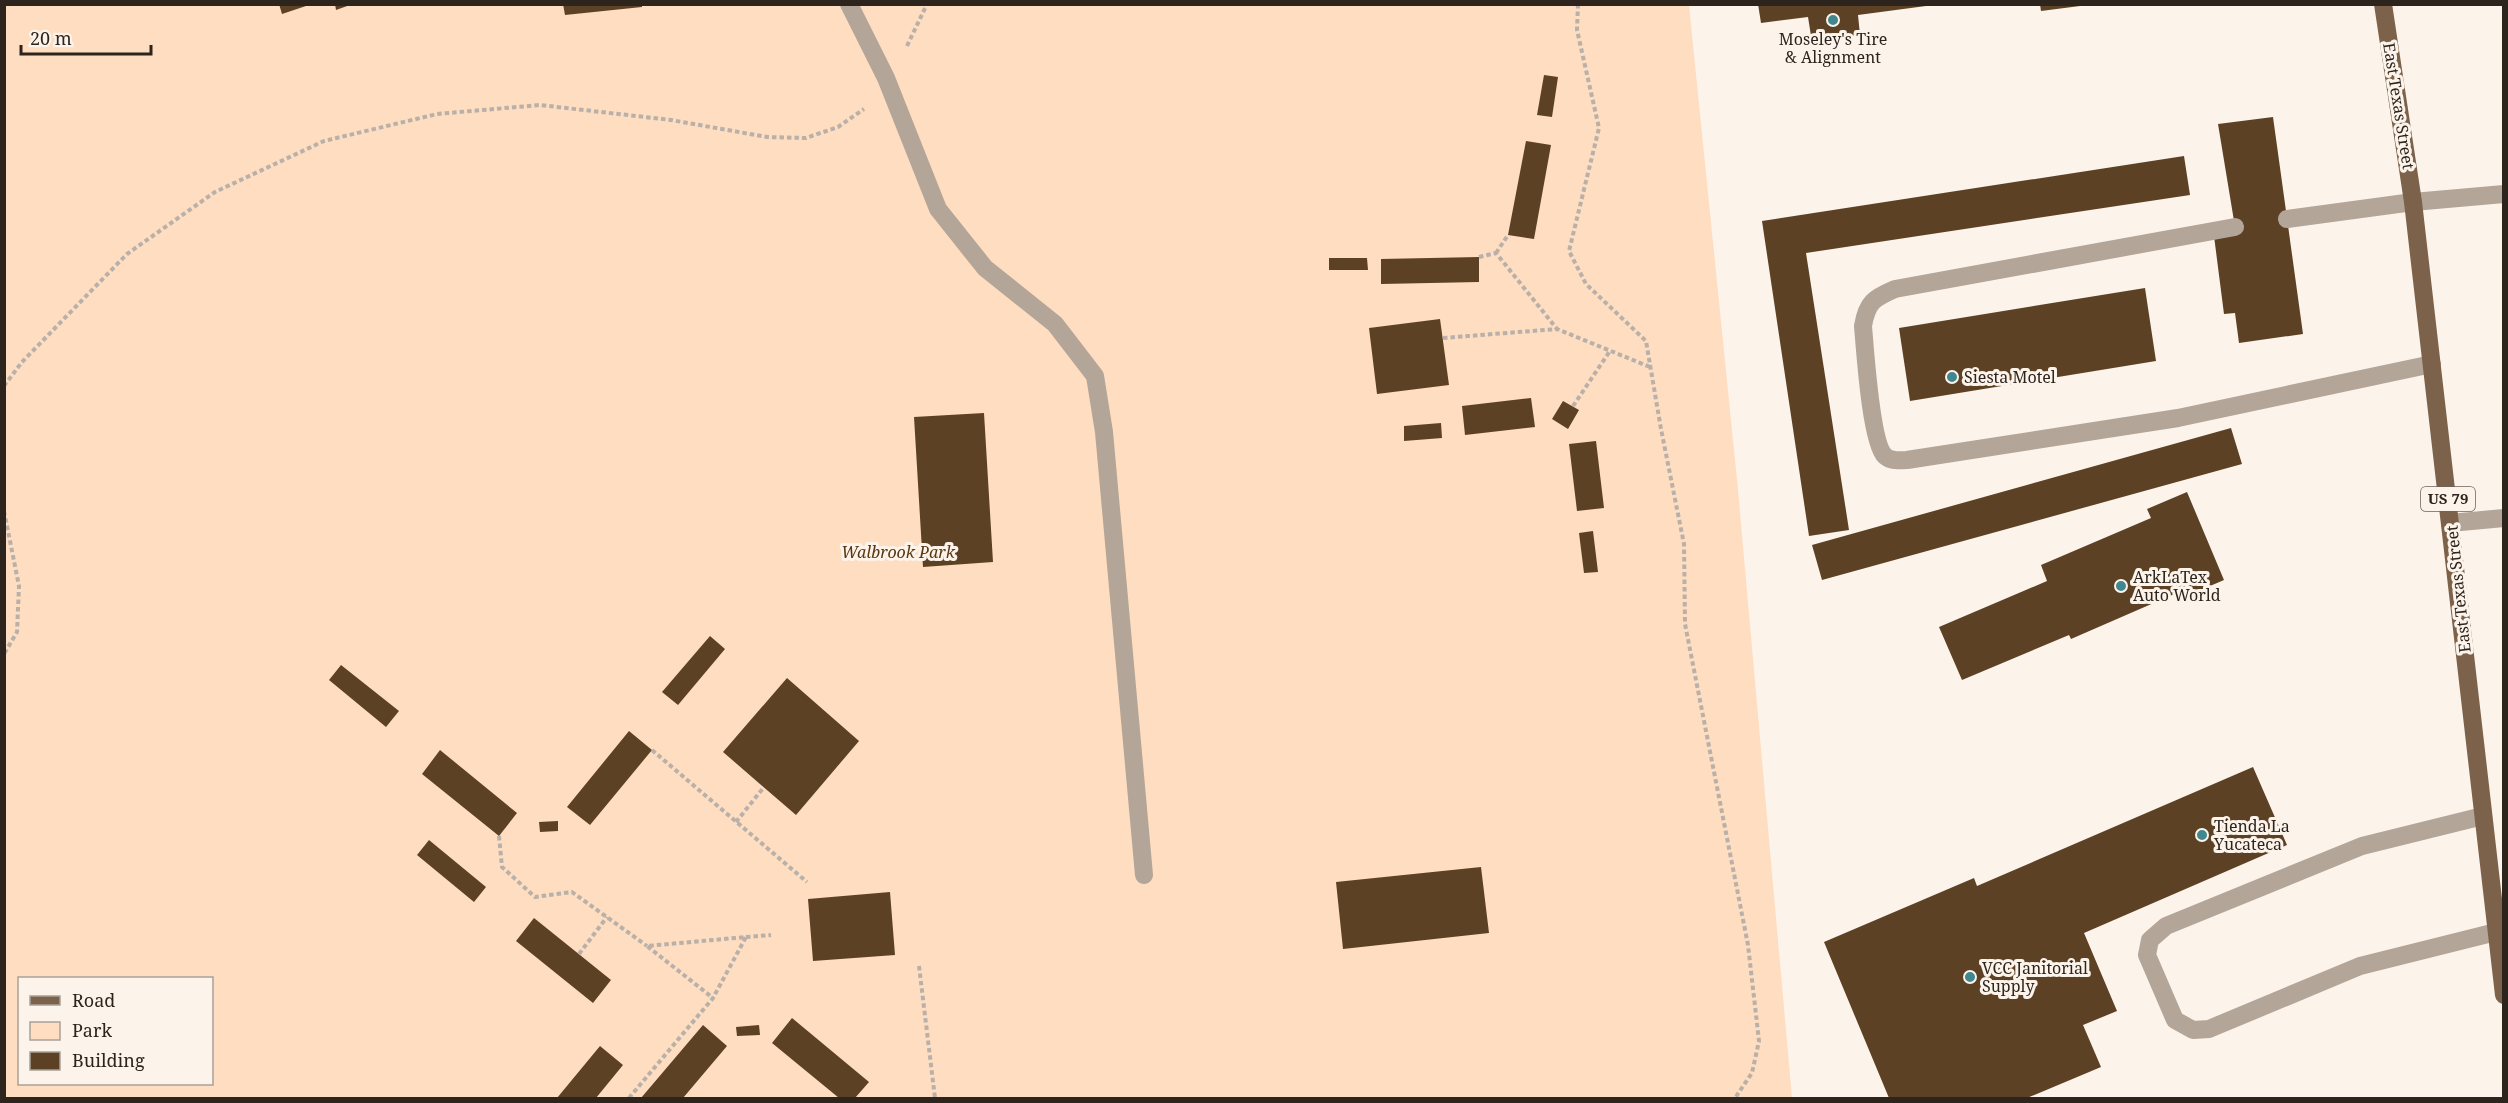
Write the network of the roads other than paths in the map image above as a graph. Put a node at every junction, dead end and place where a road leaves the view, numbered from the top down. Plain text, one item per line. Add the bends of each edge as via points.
1 (849, 4) edge
2 (2384, 4) edge
3 (2504, 194) edge
4 (2413, 202) junction
5 (2287, 219) dead end
6 (2235, 227) dead end
7 (2432, 364) junction
8 (2504, 518) edge
9 (2451, 523) junction
10 (2483, 816) junction
11 (1144, 875) dead end
12 (2500, 930) edge
13 (2504, 995) edge

1 - 11 street via 886,78 938,208 986,268 1055,324 1095,376 1104,432
2 - 4 main road, East Texas Street / US 79
3 - 4 street
4 - 5 street
4 - 7 main road, East Texas Street / US 79
6 - 7 street via 1895,289 1877,297 1865,309 1863,326 1876,434 1884,455 1894,461 1907,460 2178,418
7 - 9 main road, East Texas Street / US 79
8 - 9 street
9 - 10 main road, East Texas Street / US 79
10 - 12 main road, East Texas Street / US 79
10 - 12 street via 2362,846 2166,926 2150,940 2147,955 2175,1020 2193,1030 2209,1029 2360,966
12 - 13 main road, East Texas Street / US 79

